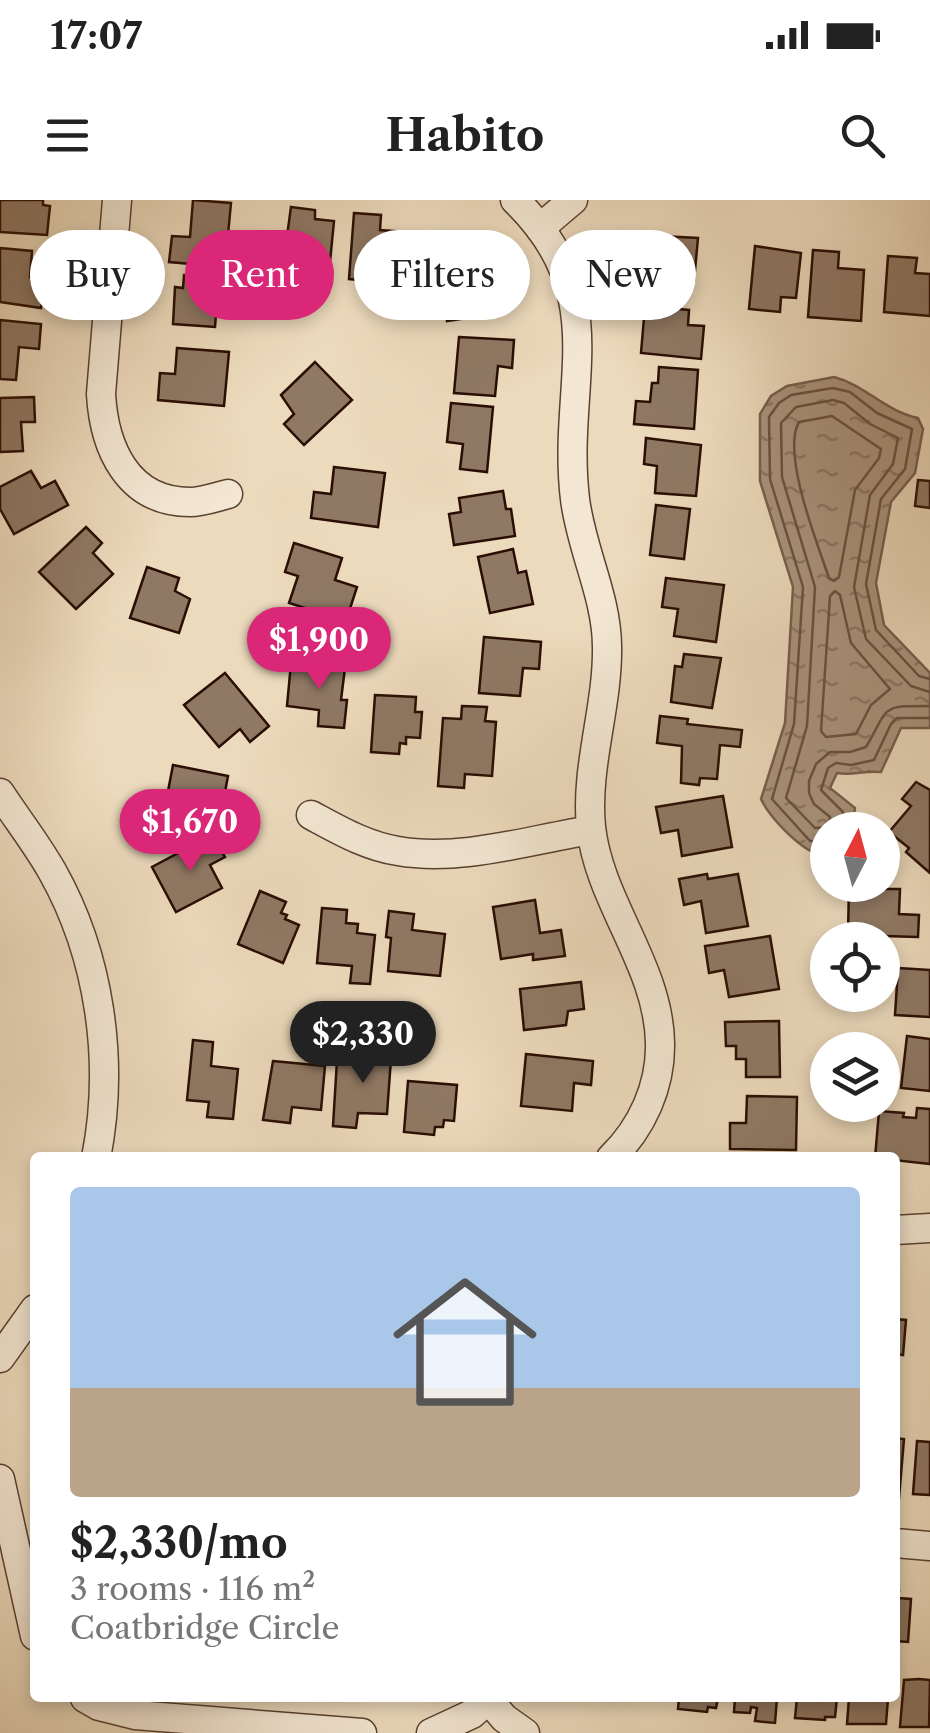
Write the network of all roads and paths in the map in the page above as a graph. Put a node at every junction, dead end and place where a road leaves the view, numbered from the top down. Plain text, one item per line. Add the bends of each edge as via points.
1 (116, 200) edge
2 (514, 200) edge
3 (573, 200) edge
4 (540, 228) junction
5 (228, 494) dead end
6 (0, 793) edge
7 (312, 815) dead end
8 (591, 830) junction
9 (97, 1152) edge
10 (624, 1152) edge
11 (930, 1228) edge
12 (900, 1230) edge
13 (30, 1316) edge
14 (0, 1358) edge
15 (0, 1479) edge
16 (900, 1543) edge
17 (930, 1546) edge
18 (30, 1614) edge
19 (92, 1702) edge
20 (484, 1702) edge
21 (492, 1702) edge
22 (362, 1733) edge
23 (431, 1733) edge
24 (525, 1733) edge

1 - 5 street via 100,394 109,446 145,491 192,502
2 - 4 street
3 - 4 street
4 - 8 street via 560,261 576,312 572,470 608,640
6 - 9 street via 53,873 90,967 104,1066
7 - 8 street via 372,844 424,854
8 - 10 street via 660,1031 652,1094
11 - 12 street
13 - 14 street
15 - 18 street
16 - 17 street
19 - 22 street via 136,1715
20 - 23 street
21 - 24 street

